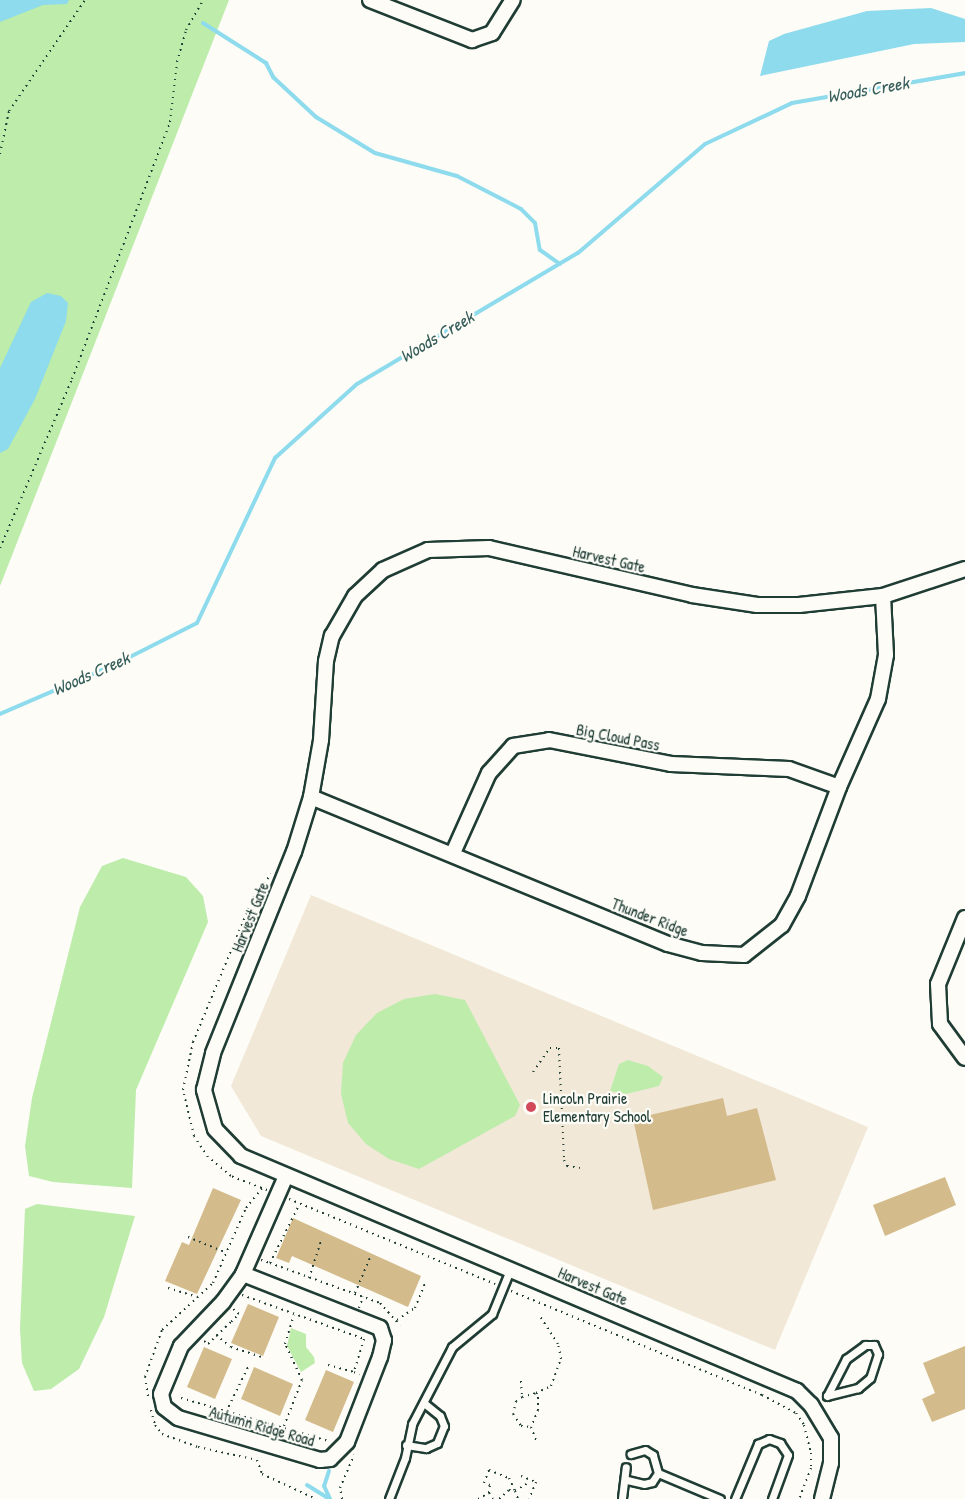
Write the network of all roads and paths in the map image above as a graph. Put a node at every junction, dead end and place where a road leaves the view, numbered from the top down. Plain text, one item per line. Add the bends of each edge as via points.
1 (85, 0) edge
2 (203, 0) edge
3 (370, 0) edge
4 (513, 0) edge
5 (0, 154) edge
6 (0, 548) edge
7 (965, 569) edge
8 (883, 596) junction
9 (839, 787) junction
10 (311, 797) junction
11 (453, 853) junction
12 (270, 873) dead end
13 (965, 918) edge
14 (965, 1058) edge
15 (533, 1072) dead end
16 (580, 1168) dead end
17 (286, 1176) junction
18 (262, 1188) junction
19 (278, 1195) junction
20 (300, 1204) junction
21 (188, 1237) dead end
22 (322, 1238) dead end
23 (227, 1253) junction
24 (370, 1257) dead end
25 (259, 1259) dead end
26 (270, 1263) junction
27 (510, 1269) junction
28 (243, 1274) junction
29 (309, 1278) junction
30 (426, 1281) dead end
31 (503, 1287) junction
32 (168, 1288) dead end
33 (355, 1293) junction
34 (363, 1297) junction
35 (198, 1298) junction
36 (359, 1309) dead end
37 (294, 1315) junction
38 (539, 1315) dead end
39 (397, 1320) junction
40 (400, 1325) dead end
41 (216, 1335) junction
42 (204, 1341) dead end
43 (261, 1357) dead end
44 (328, 1365) dead end
45 (248, 1367) dead end
46 (354, 1372) junction
47 (364, 1376) dead end
48 (521, 1381) dead end
49 (536, 1392) junction
50 (827, 1396) junction
51 (522, 1397) junction
52 (181, 1398) dead end
53 (424, 1403) junction
54 (813, 1408) junction
55 (225, 1412) junction
56 (284, 1426) junction
57 (531, 1427) junction
58 (536, 1440) dead end
59 (336, 1444) dead end
60 (406, 1445) junction
61 (350, 1449) dead end
62 (631, 1454) dead end
63 (811, 1464) junction
64 (819, 1466) dead end
65 (626, 1467) dead end
66 (658, 1473) junction
67 (521, 1476) dead end
68 (627, 1480) junction
69 (528, 1483) dead end
70 (515, 1491) junction
71 (489, 1493) junction
72 (623, 1498) edge
73 (316, 1499) edge
74 (342, 1499) edge
75 (389, 1499) edge
76 (478, 1499) edge
77 (494, 1499) edge
78 (499, 1499) edge
79 (518, 1499) edge
80 (529, 1499) edge
81 (613, 1499) edge
82 (720, 1499) edge
83 (735, 1499) edge
84 (772, 1499) edge
85 (799, 1499) edge
86 (822, 1499) edge

1 - 5 path via 9,111
2 - 6 path via 186,30 177,62 170,122 72,379
3 - 4 street via 472,40 492,33
7 - 8 street, Harvest Gate
8 - 9 street, Thunder Ridge via 886,655 878,699
8 - 10 street, Harvest Gate via 757,605 693,595 489,548 445,548 414,554 369,581 341,616 332,636
9 - 11 street, Big Cloud Pass via 789,769 672,764 549,740 513,746 489,773
9 - 11 street, Thunder Ridge via 798,897 782,925 744,955 702,953 668,944
10 - 11 street, Thunder Ridge
10 - 17 street, Harvest Gate via 294,852 213,1053 204,1089 215,1129 241,1156
12 - 18 path via 253,898 193,1042 183,1090 194,1136 208,1157 231,1176
13 - 14 street via 938,984 938,1014 954,1047
15 - 16 path via 550,1048 559,1048 564,1160 567,1166
17 - 19 street, Autumn Ridge Road
17 - 27 street, Harvest Gate
18 - 19 path
18 - 23 path via 246,1208
19 - 20 path
19 - 28 street, Autumn Ridge Road
20 - 26 path
20 - 31 path
21 - 23 path
22 - 29 path
23 - 35 path via 213,1282
24 - 33 path
25 - 26 path
26 - 29 path
27 - 31 lane
27 - 54 street, Harvest Gate via 777,1380 797,1391
28 - 28 street, Autumn Ridge Road via 223,1302 181,1346 161,1394 164,1407 178,1418 208,1429 330,1459 347,1442 380,1357 384,1340 380,1328
29 - 33 path
30 - 39 path via 415,1308
31 - 53 lane via 492,1314 452,1347
31 - 63 path via 783,1404 804,1425
32 - 35 path
33 - 34 path
34 - 36 path
34 - 39 path via 380,1304
35 - 73 path via 162,1330 145,1377 155,1425 162,1434 198,1447 257,1460 262,1474
37 - 41 path via 240,1294 231,1307 239,1314
37 - 46 path via 364,1339
37 - 56 path via 285,1344 302,1380
38 - 49 path via 558,1344 561,1359 551,1386
39 - 40 path
41 - 42 path via 208,1344
41 - 43 path via 231,1347
44 - 46 path
45 - 55 path
46 - 47 path
48 - 51 path
49 - 51 path
49 - 57 path via 539,1405
50 - 50 lane via 858,1388 870,1378 877,1366 874,1345 865,1345 846,1359
50 - 54 lane
51 - 57 path via 516,1401 513,1414 521,1426
52 - 55 path
53 - 60 lane
53 - 60 lane via 440,1416 444,1426 437,1443 426,1448
54 - 86 street, Harvest Gate via 831,1438 831,1463
55 - 56 path
56 - 59 path
57 - 58 path
60 - 75 lane
61 - 74 path via 354,1459 340,1488
62 - 66 lane via 645,1450 653,1455
63 - 64 path
63 - 85 path
65 - 68 lane
66 - 68 lane via 652,1482 644,1484
66 - 82 lane
67 - 80 path via 536,1482
68 - 72 lane
69 - 70 path
70 - 71 path via 509,1478 489,1470 484,1483 490,1485
70 - 78 path via 503,1492
70 - 79 path
71 - 76 path
71 - 77 path
72 - 81 lane
83 - 84 lane via 758,1444 769,1438 780,1443 788,1455

